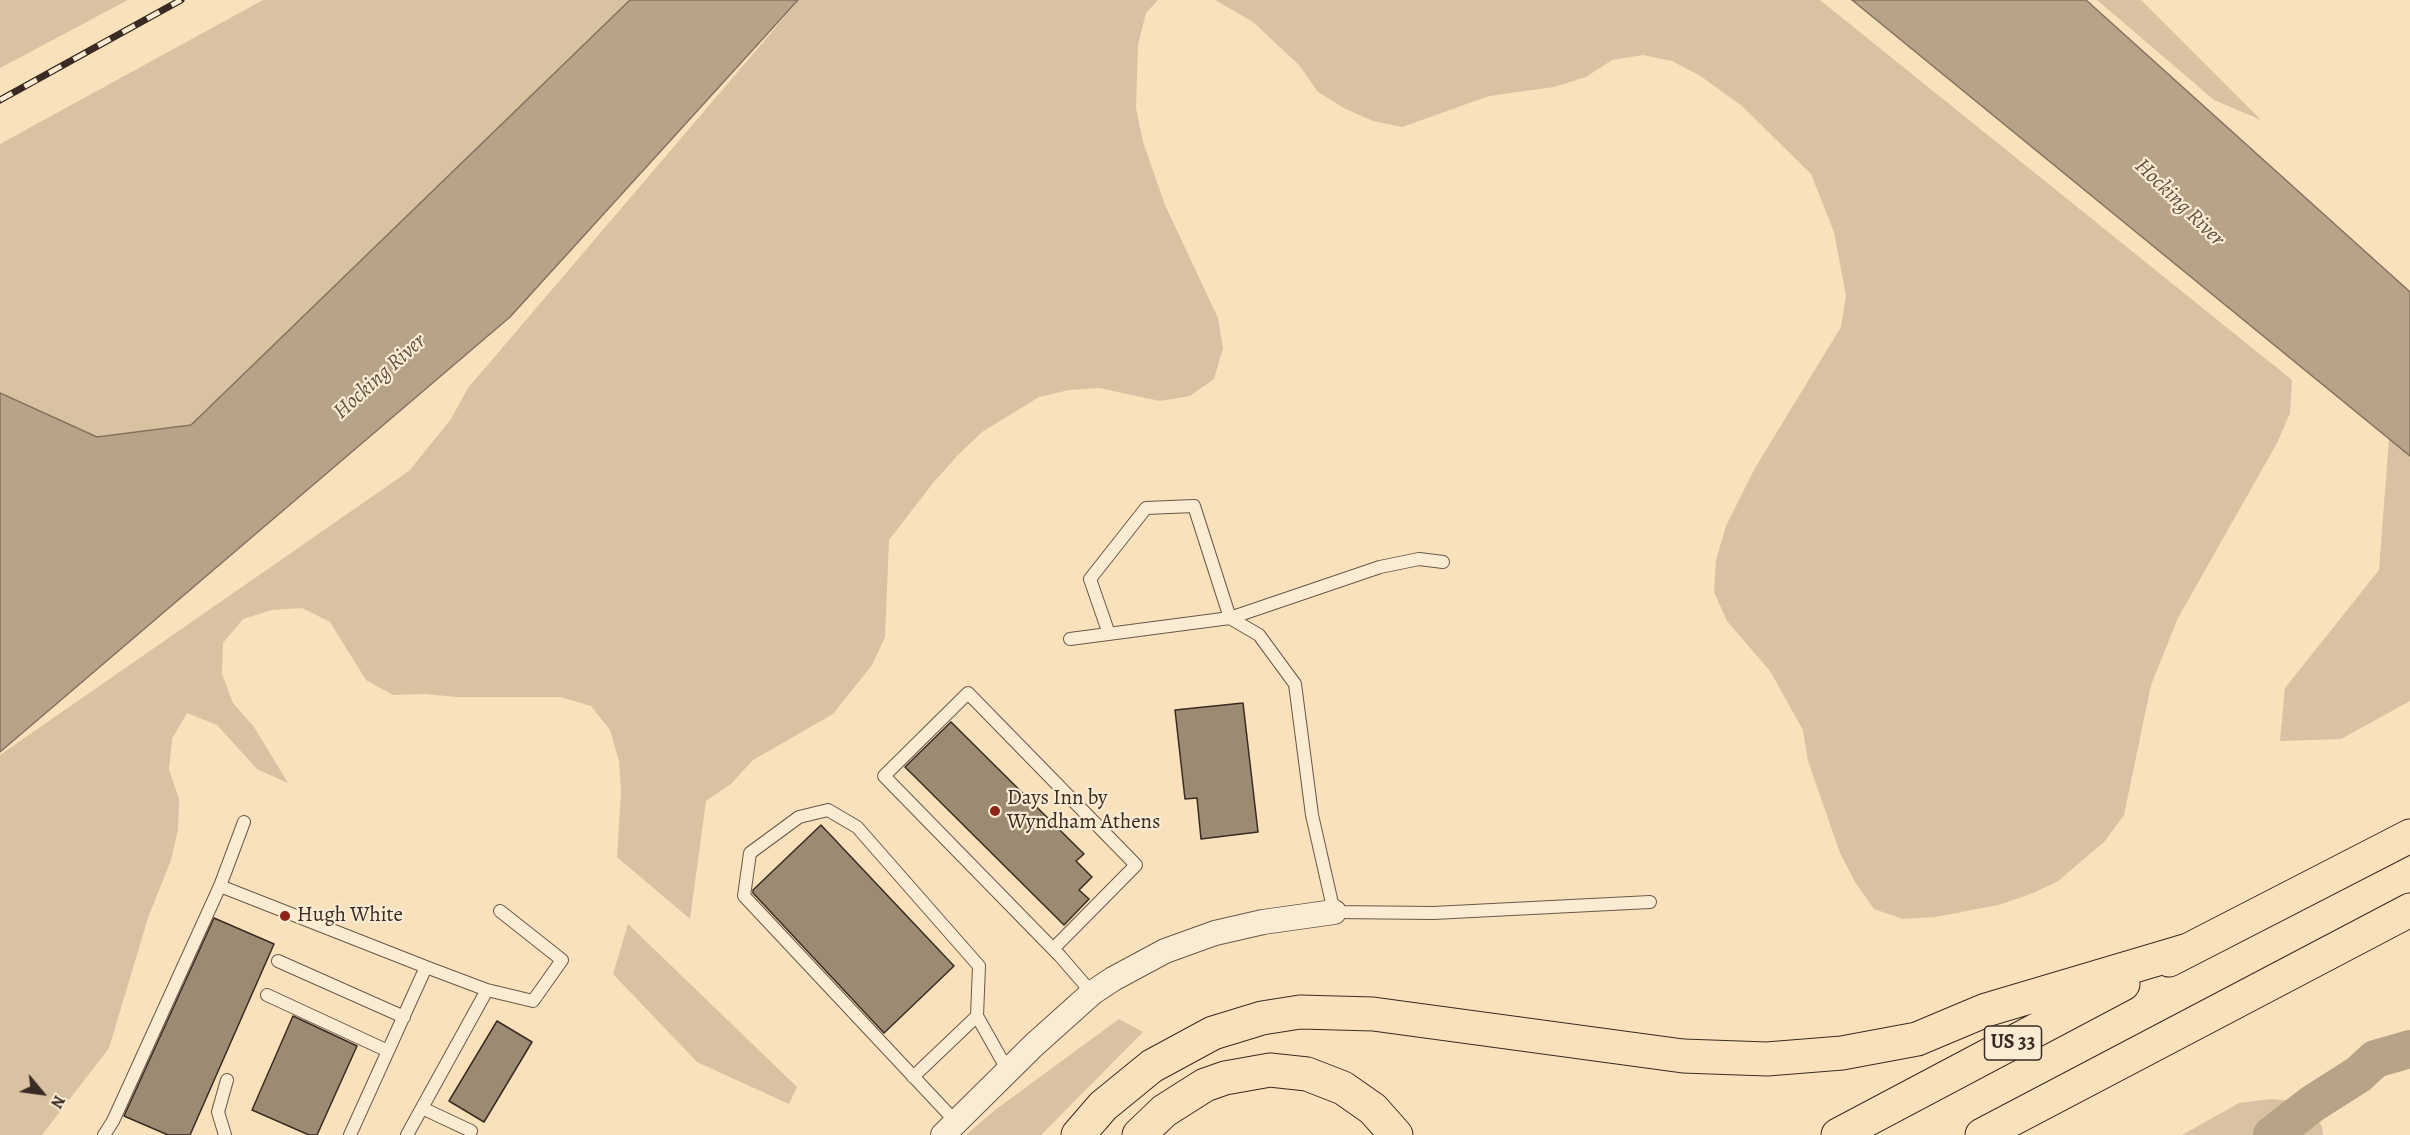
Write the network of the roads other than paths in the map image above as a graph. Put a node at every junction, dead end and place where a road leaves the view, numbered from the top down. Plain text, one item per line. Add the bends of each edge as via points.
1 (1443, 562) dead end
2 (1230, 618) junction
3 (1109, 634) junction
4 (1070, 639) dead end
5 (244, 822) dead end
6 (2410, 836) edge
7 (220, 886) junction
8 (1650, 902) dead end
9 (2410, 910) edge
10 (500, 911) dead end
11 (1334, 912) junction
12 (1053, 949) junction
13 (2188, 950) junction
14 (278, 961) dead end
15 (426, 967) junction
16 (487, 990) junction
17 (1092, 993) junction
18 (267, 995) dead end
19 (977, 1016) junction
20 (404, 1017) junction
21 (388, 1050) junction
22 (2142, 1052) junction
23 (1008, 1071) junction
24 (913, 1077) junction
25 (227, 1080) dead end
26 (422, 1108) junction
27 (1156, 1123) edge
28 (950, 1129) edge
29 (471, 1131) dead end
30 (104, 1135) edge
31 (225, 1135) edge
32 (350, 1135) edge
33 (408, 1135) edge
34 (1078, 1135) edge
35 (1138, 1135) edge
36 (1396, 1135) edge
37 (1838, 1135) edge
38 (1982, 1135) edge
39 (2027, 1135) edge

1 - 2 lane via 1419,559 1380,567
2 - 3 lane
2 - 3 lane via 1194,506 1146,508 1090,579
2 - 11 lane via 1259,635 1295,684 1312,815
3 - 4 lane
5 - 7 lane
6 - 13 highway, US 33
7 - 15 lane
7 - 30 lane
8 - 11 lane via 1433,913
9 - 22 highway
10 - 16 lane via 562,960 533,1001
11 - 17 street via 1215,933 1165,951
12 - 12 lane via 884,776 968,693 1136,865
12 - 17 lane
13 - 34 highway via 1986,1010 1917,1039 1842,1053 1767,1059 1683,1056 1374,1014 1290,1014 1236,1025 1179,1050 1127,1084
13 - 37 highway, US 33
14 - 20 lane
15 - 16 lane
15 - 20 lane
16 - 26 lane
17 - 23 street
18 - 21 lane
19 - 23 lane
19 - 24 lane
19 - 24 lane via 979,966 857,828 828,810 799,818 750,853 744,896
20 - 21 lane
21 - 32 lane
22 - 38 highway
22 - 39 highway via 2088,1098
23 - 28 street
24 - 28 lane
25 - 31 lane via 218,1112
26 - 29 lane
26 - 33 lane
27 - 35 highway
27 - 36 highway via 1188,1094 1225,1078 1270,1070 1291,1071 1323,1080 1358,1098

